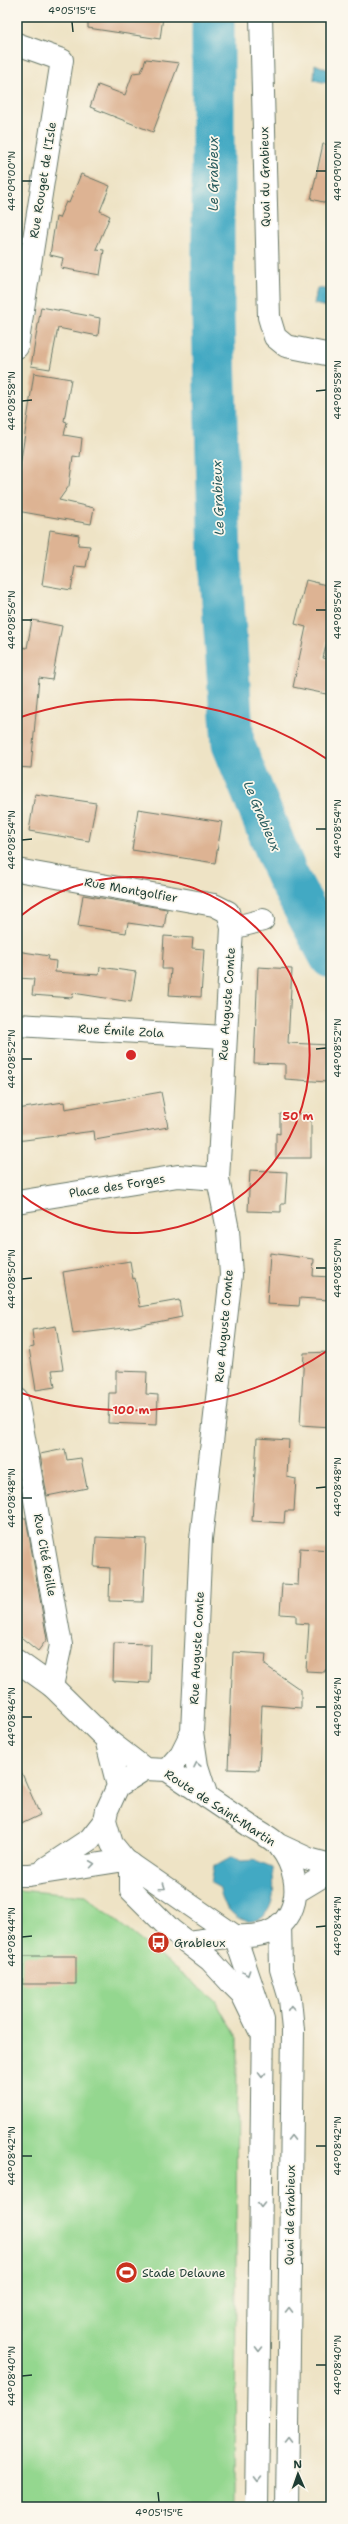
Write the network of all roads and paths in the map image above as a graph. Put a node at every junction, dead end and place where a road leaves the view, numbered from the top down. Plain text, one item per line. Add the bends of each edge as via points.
1 (261, 17) edge
2 (17, 44) edge
3 (17, 347) edge
4 (331, 356) edge
5 (17, 870) edge
6 (263, 920) dead end
7 (232, 928) junction
8 (17, 1025) edge
9 (224, 1037) junction
10 (218, 1179) junction
11 (17, 1202) edge
12 (17, 1399) edge
13 (17, 1660) edge
14 (52, 1686) junction
15 (192, 1732) junction
16 (106, 1739) junction
17 (145, 1769) junction
18 (166, 1770) junction
19 (118, 1786) junction
20 (207, 1797) junction
21 (105, 1820) junction
22 (279, 1846) junction
23 (128, 1862) junction
24 (331, 1865) edge
25 (331, 1871) edge
26 (40, 1872) junction
27 (17, 1874) edge
28 (296, 1892) junction
29 (280, 1924) junction
30 (235, 1936) junction
31 (187, 1942) junction
32 (262, 2036) junction
33 (257, 2507) edge
34 (287, 2507) edge

1 - 4 street, Quai du Grabieux via 269,317 275,336 286,346
2 - 3 street, Rue Rouget de l'Isle via 62,60
5 - 7 street, Rue Montgolfier via 214,905 228,912
6 - 7 street
7 - 9 street, Rue Auguste Comte
8 - 9 street, Rue Émile Zola
9 - 10 street, Rue Auguste Comte
10 - 11 street, Place des Forges via 178,1176
10 - 15 street, Rue Auguste Comte via 228,1230 231,1275 201,1538
12 - 14 street, Rue Cité Reille via 61,1645
13 - 14 street
14 - 16 street
15 - 18 street, Rue Auguste Comte via 181,1754
20 -> 15 street, Rue Auguste Comte via 197,1766
16 - 17 street
16 - 19 street
17 - 18 street, Route de Saint-Martin
17 - 19 street
18 - 20 street, Route de Saint-Martin
19 - 21 street
20 - 22 street, Route de Saint-Martin
21 - 23 street via 112,1844
21 - 26 street via 90,1839
22 - 24 street
22 - 28 street, Route de Saint-Martin via 292,1864
26 -> 23 street
23 -> 30 street
23 - 31 street via 131,1890
25 - 28 street
26 - 27 street
28 - 29 street, Route de Saint-Martin via 290,1913
29 - 30 street, Route de Saint-Martin via 270,1932 256,1937
34 -> 29 street, Quai de Grabieux via 293,2030 290,1999 281,1969
30 - 31 street, Route de Saint-Martin
30 -> 32 street via 263,2019
31 - 32 street via 210,1960 242,1994
32 -> 33 street

